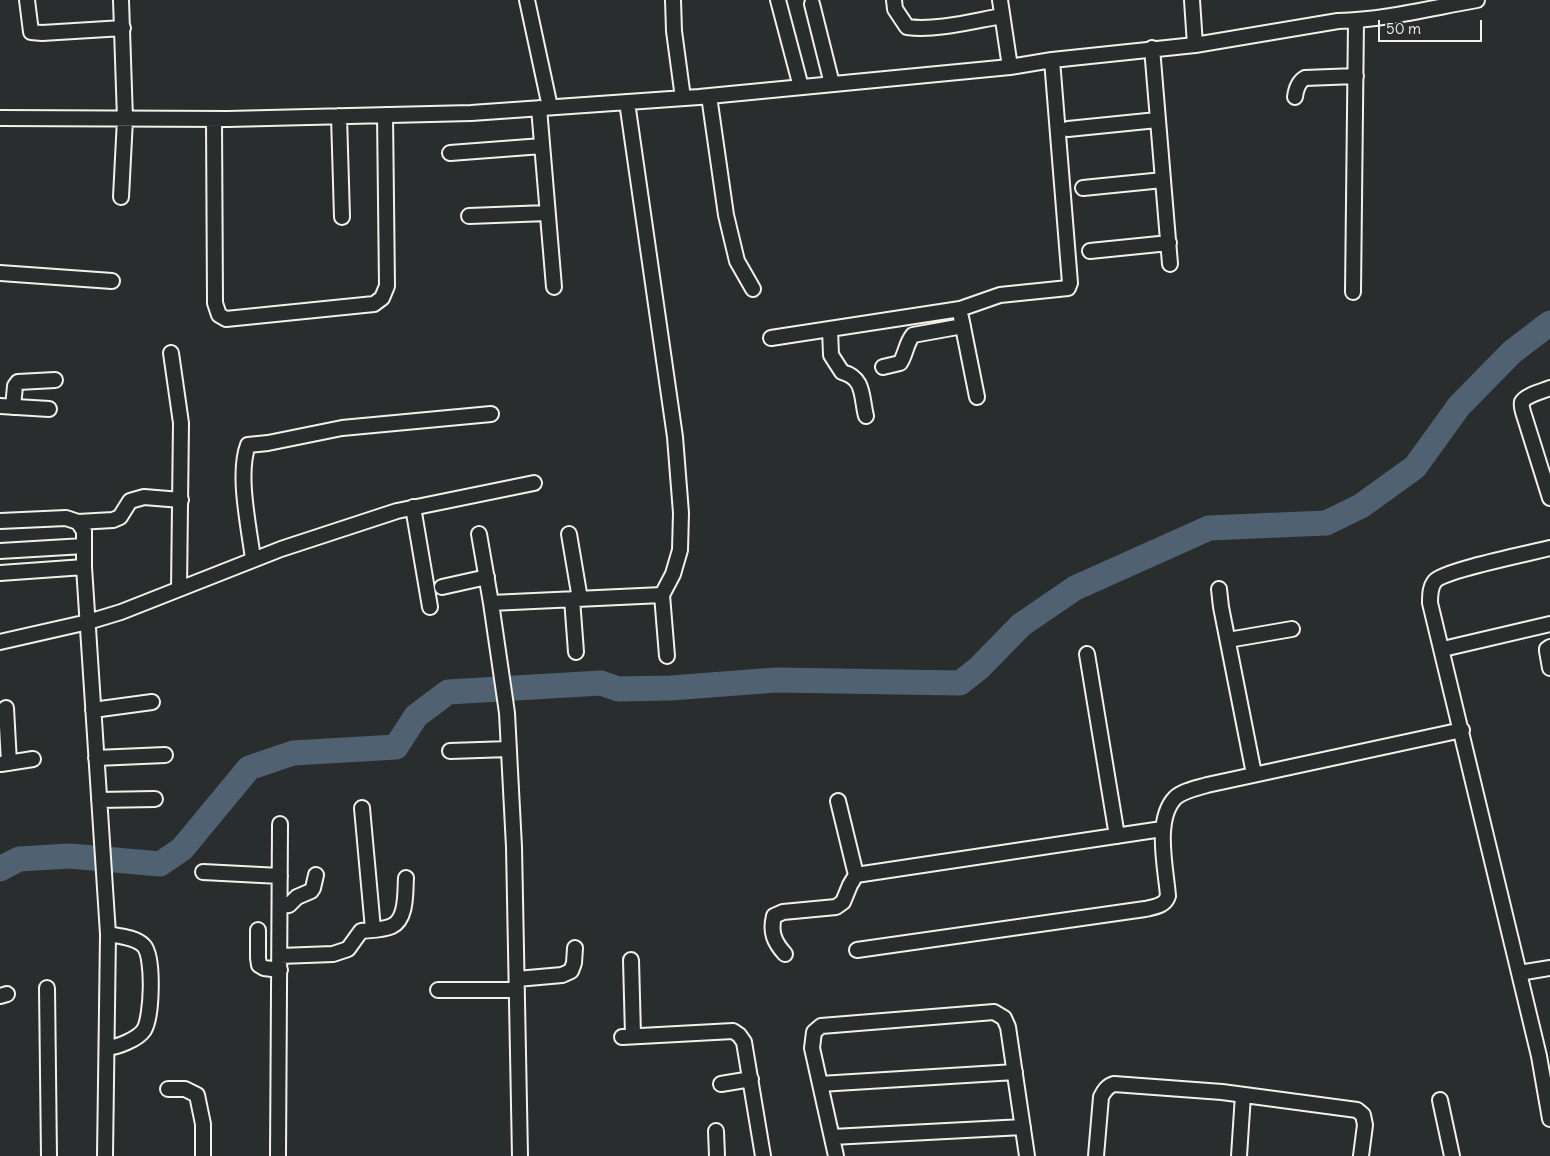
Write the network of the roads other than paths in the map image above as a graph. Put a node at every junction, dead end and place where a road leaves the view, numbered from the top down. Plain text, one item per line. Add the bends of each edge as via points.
1 (27, 0) edge
2 (121, 0) edge
3 (527, 0) edge
4 (673, 0) edge
5 (778, 0) edge
6 (894, 0) edge
7 (1000, 0) edge
8 (1192, 0) edge
9 (1477, 0) edge
10 (812, 4) dead end
11 (1399, 7) edge
12 (1002, 16) junction
13 (1356, 21) junction
14 (123, 28) junction
15 (1195, 45) junction
16 (1152, 48) junction
17 (1052, 60) junction
18 (1010, 67) junction
19 (1356, 76) junction
20 (832, 84) junction
21 (801, 87) junction
22 (709, 96) junction
23 (1295, 96) dead end
24 (683, 98) junction
25 (627, 102) junction
26 (545, 108) junction
27 (385, 115) junction
28 (339, 116) junction
29 (0, 118) edge
30 (125, 119) junction
31 (214, 119) junction
32 (1157, 120) junction
33 (1068, 129) dead end
34 (542, 146) junction
35 (450, 153) dead end
36 (1163, 180) junction
37 (1083, 188) dead end
38 (121, 197) dead end
39 (547, 213) junction
40 (469, 216) dead end
41 (342, 217) dead end
42 (1168, 243) junction
43 (1090, 251) dead end
44 (1170, 264) dead end
45 (0, 274) edge
46 (112, 281) dead end
47 (554, 287) dead end
48 (753, 289) dead end
49 (1353, 292) dead end
50 (960, 309) junction
51 (963, 326) junction
52 (830, 329) junction
53 (771, 338) dead end
54 (171, 353) dead end
55 (883, 366) dead end
56 (55, 380) dead end
57 (1550, 388) edge
58 (977, 397) dead end
59 (7, 406) edge
60 (49, 409) dead end
61 (491, 414) dead end
62 (866, 416) dead end
63 (534, 483) dead end
64 (1550, 498) edge
65 (181, 500) junction
66 (414, 508) junction
67 (0, 521) edge
68 (78, 522) junction
69 (479, 534) dead end
70 (569, 534) dead end
71 (84, 546) junction
72 (1550, 548) edge
73 (0, 551) edge
74 (253, 559) junction
75 (84, 567) junction
76 (0, 573) edge
77 (487, 577) junction
78 (442, 587) dead end
79 (179, 589) junction
80 (1219, 589) dead end
81 (662, 596) junction
82 (576, 599) junction
83 (491, 603) junction
84 (430, 608) dead end
85 (88, 622) junction
86 (1550, 624) edge
87 (1292, 629) dead end
88 (1228, 640) junction
89 (0, 642) edge
90 (1550, 647) edge
91 (1443, 649) junction
92 (576, 652) dead end
93 (1087, 654) dead end
94 (667, 656) dead end
95 (1550, 668) edge
96 (152, 702) dead end
97 (6, 708) dead end
98 (93, 710) junction
99 (1462, 730) junction
100 (509, 749) junction
101 (450, 751) dead end
102 (166, 755) dead end
103 (96, 758) junction
104 (33, 759) dead end
105 (5, 764) edge
106 (1254, 774) junction
107 (155, 799) dead end
108 (99, 800) junction
109 (838, 801) dead end
110 (362, 808) dead end
111 (280, 824) dead end
112 (1162, 829) junction
113 (1116, 836) junction
114 (203, 872) dead end
115 (316, 875) dead end
116 (856, 875) junction
117 (280, 876) junction
118 (406, 878) dead end
119 (280, 906) junction
120 (372, 929) junction
121 (258, 930) dead end
122 (108, 934) junction
123 (575, 948) dead end
124 (857, 950) dead end
125 (785, 954) dead end
126 (631, 960) dead end
127 (280, 963) junction
128 (1550, 968) edge
129 (1519, 973) junction
130 (517, 984) junction
131 (47, 988) dead end
132 (438, 990) dead end
133 (107, 1048) junction
134 (1015, 1072) junction
135 (752, 1078) junction
136 (721, 1084) dead end
137 (820, 1084) junction
138 (1547, 1084) edge
139 (168, 1089) dead end
140 (1243, 1095) junction
141 (1440, 1100) dead end
142 (1550, 1119) edge
143 (1023, 1127) junction
144 (716, 1130) dead end
145 (832, 1137) junction
146 (49, 1156) edge
147 (106, 1156) edge
148 (203, 1156) edge
149 (278, 1156) edge
150 (520, 1156) edge
151 (717, 1156) edge
152 (763, 1156) edge
153 (836, 1156) edge
154 (1027, 1156) edge
155 (1096, 1156) edge
156 (1239, 1156) edge
157 (1362, 1156) edge
158 (1452, 1156) edge

1 - 14 street via 30,32
2 - 14 street
3 - 26 street
4 - 24 street
5 - 21 street
6 - 12 street via 907,27 956,24
7 - 12 street
8 - 15 street
9 - 11 street
10 - 20 street
11 - 13 street
12 - 18 street
13 - 15 street via 1338,21
13 - 19 street
14 - 30 street
15 - 16 street
16 - 17 street
16 - 32 street
17 - 18 street
17 - 50 street via 1069,287 1066,290 1000,294
18 - 20 street
19 - 23 street via 1306,78 1296,88
19 - 49 street
20 - 21 street
21 - 22 street
22 - 24 street
22 - 48 street via 726,215 737,261
24 - 25 street
25 - 26 street
25 - 81 street via 675,436 681,513 680,550
26 - 27 street
26 - 34 street
27 - 28 street
27 - 31 street via 387,286 382,298 374,304 351,308 226,319 218,315 215,304
28 - 31 street
28 - 41 street
29 - 30 street
30 - 31 street
30 - 38 street
32 - 33 street
32 - 36 street
34 - 35 street
34 - 39 street
36 - 37 street
36 - 42 street
39 - 40 street
39 - 47 street
42 - 43 street
42 - 44 street
45 - 46 street
50 - 51 street
50 - 52 street
51 - 55 street via 913,335 900,363
51 - 58 street
52 - 53 street
52 - 62 street via 831,355 842,372 852,375 858,383
54 - 65 street via 181,423
56 - 59 street via 18,382
57 - 64 street via 1528,397 1522,404
59 - 60 street
61 - 74 street via 342,428 248,445 243,476
63 - 66 street
65 - 68 street via 144,497 130,501 120,517 113,520
65 - 79 street
66 - 74 street
66 - 84 street
67 - 68 street via 66,518
68 - 71 street via 84,531
69 - 77 street
70 - 82 street
71 - 73 street
71 - 75 street
72 - 91 street via 1453,572 1437,579 1430,591 1430,602
74 - 79 street
75 - 76 street
75 - 85 street
77 - 78 street
77 - 83 street
79 - 85 street
80 - 88 street
81 - 82 street
81 - 94 street
82 - 83 street
82 - 92 street
83 - 100 street
85 - 89 street
85 - 98 street
86 - 91 street
87 - 88 street
88 - 106 street
90 - 95 street via 1547,649
91 - 99 street
93 - 113 street
96 - 98 street
97 - 105 street
98 - 103 street
99 - 106 street
99 - 129 street
100 - 101 street
100 - 130 street
102 - 103 street
103 - 108 street
104 - 105 street
106 - 112 street via 1207,785 1176,797 1168,807
107 - 108 street
108 - 122 street
109 - 116 street
110 - 120 street
111 - 117 street
112 - 113 street
112 - 124 street via 1168,896 1163,904
113 - 116 street
114 - 117 street
115 - 119 street via 311,891 297,896 289,905
116 - 125 street via 843,902 836,907 783,912 774,916 772,936
117 - 119 street
118 - 120 street via 403,911 398,921 392,926
119 - 127 street
120 - 127 street via 361,931 348,950
121 - 127 street via 260,965 264,968
122 - 133 street
122 - 133 street via 137,941 145,947 150,961 150,996 148,1022 143,1032
123 - 130 street via 571,971
126 - 135 street via 627,1036 733,1031 744,1042
127 - 149 street
128 - 129 street
129 - 138 street
130 - 132 street
130 - 150 street
131 - 146 street
133 - 147 street
134 - 137 street
134 - 137 street via 1006,1021 994,1012 821,1026 814,1032 812,1048
134 - 143 street
135 - 136 street
135 - 152 street
137 - 145 street
138 - 142 street
139 - 148 street via 185,1089 198,1095 203,1124
140 - 155 street via 1109,1085 1099,1107
140 - 156 street
140 - 157 street via 1357,1110 1363,1115 1365,1125
141 - 158 street
143 - 145 street
143 - 154 street
144 - 151 street
145 - 153 street

